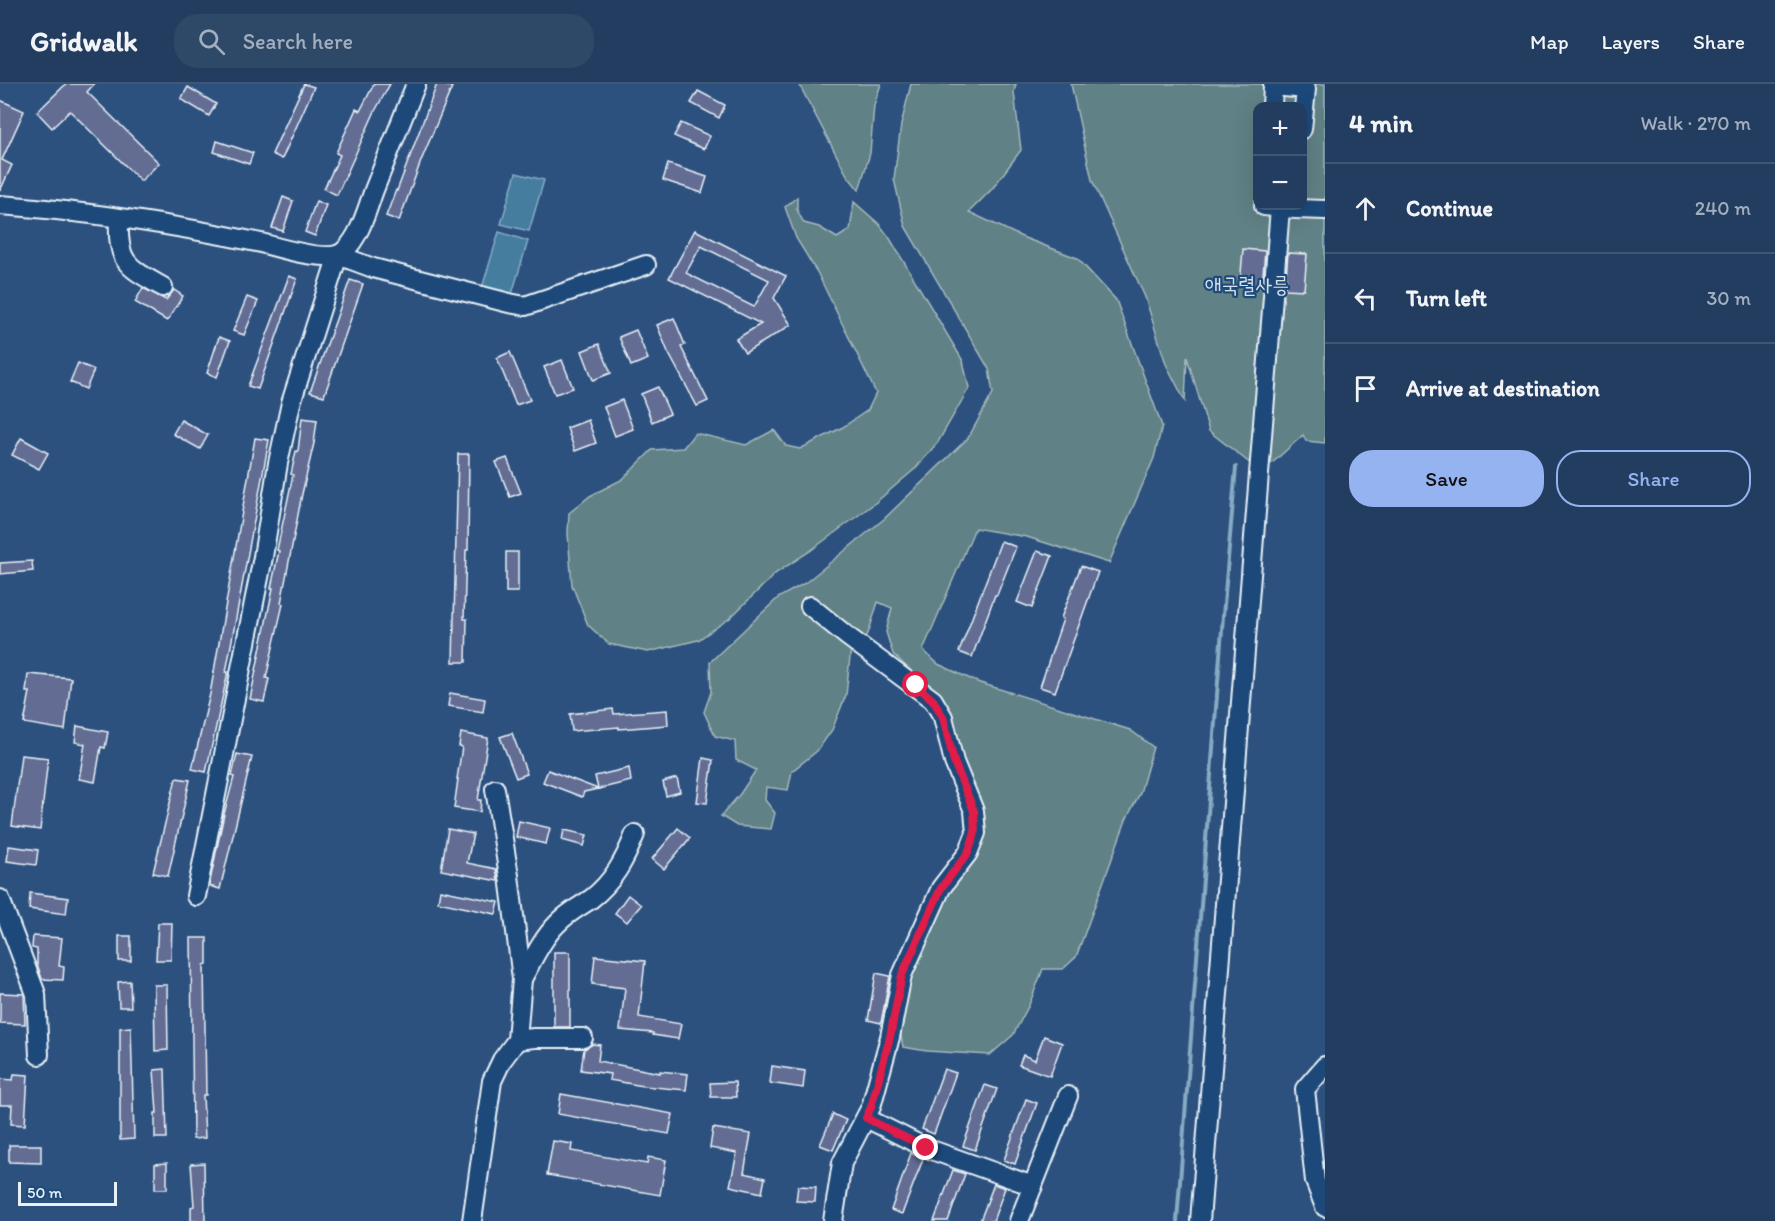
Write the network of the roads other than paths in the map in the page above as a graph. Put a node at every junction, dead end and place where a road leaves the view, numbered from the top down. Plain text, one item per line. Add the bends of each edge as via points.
1 (416, 84) edge
2 (1289, 86) edge
3 (1272, 102) edge
4 (1305, 102) edge
5 (0, 205) edge
6 (1307, 209) edge
7 (1284, 210) edge
8 (1325, 210) edge
9 (119, 219) junction
10 (338, 255) junction
11 (646, 265) dead end
12 (163, 287) dead end
13 (810, 606) dead end
14 (495, 789) dead end
15 (634, 834) dead end
16 (196, 896) dead end
17 (0, 899) edge
18 (522, 979) junction
19 (583, 1038) dead end
20 (517, 1040) junction
21 (39, 1055) dead end
22 (1325, 1066) edge
23 (1068, 1096) dead end
24 (866, 1118) junction
25 (1033, 1186) junction
26 (1325, 1207) edge
27 (472, 1221) edge
28 (833, 1221) edge
29 (1019, 1221) edge
30 (1200, 1221) edge

1 - 10 street via 362,221
2 - 3 street via 1273,86
2 - 4 street via 1306,89
5 - 9 street
6 - 8 street
7 - 30 street
9 - 10 street via 329,257
9 - 12 street via 122,255 131,269
10 - 11 street via 374,268 525,306
10 - 16 street via 291,403
13 - 24 street via 933,700 943,717 954,762 974,811 975,833 968,853 941,888 902,975 890,1037
14 - 18 street
15 - 18 street via 618,871 607,885 555,926
17 - 21 street via 36,994
18 - 20 street
19 - 20 street
20 - 27 street via 492,1081
22 - 26 street via 1305,1089 1314,1181
23 - 25 street
24 - 25 street via 926,1148
24 - 28 street via 842,1163
25 - 29 street

